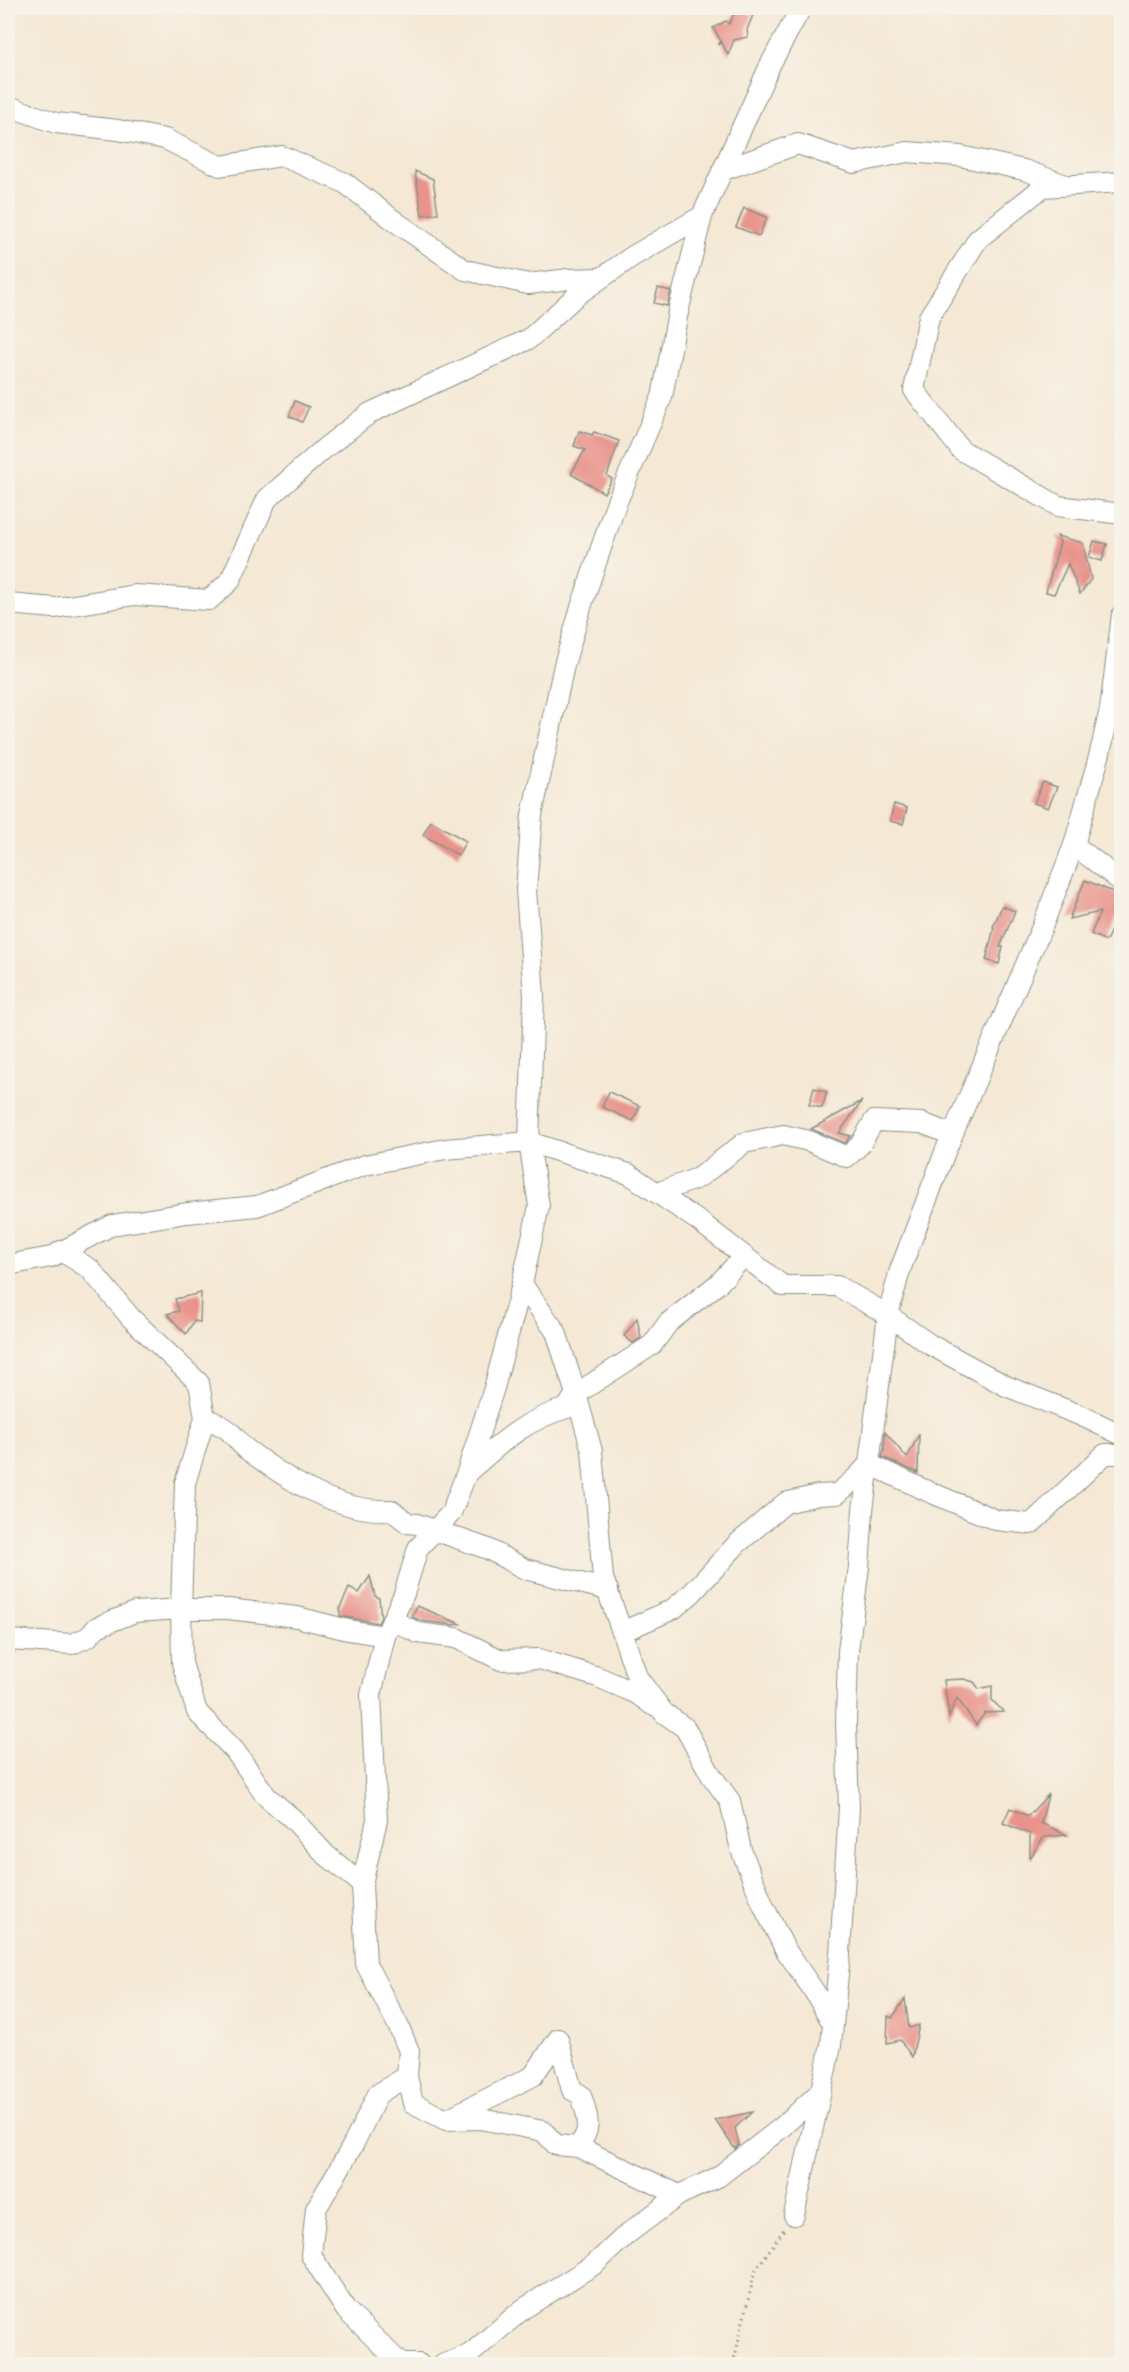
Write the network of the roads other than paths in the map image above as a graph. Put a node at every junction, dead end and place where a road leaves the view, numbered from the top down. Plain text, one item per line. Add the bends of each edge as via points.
1 (801, 8) edge
2 (8, 106) edge
3 (723, 170) junction
4 (1122, 182) edge
5 (1068, 186) junction
6 (702, 216) junction
7 (601, 278) junction
8 (1122, 514) edge
9 (8, 604) edge
10 (1122, 615) edge
11 (1074, 845) junction
12 (1122, 882) edge
13 (952, 1135) junction
14 (529, 1143) junction
15 (657, 1193) junction
16 (61, 1251) junction
17 (744, 1256) junction
18 (8, 1265) edge
19 (522, 1284) junction
20 (888, 1315) junction
21 (576, 1394) junction
22 (205, 1418) junction
23 (1122, 1436) edge
24 (1122, 1454) edge
25 (869, 1464) junction
26 (467, 1472) junction
27 (435, 1531) junction
28 (608, 1590) junction
29 (181, 1609) junction
30 (389, 1628) junction
31 (622, 1632) junction
32 (8, 1640) edge
33 (664, 1713) junction
34 (362, 1884) junction
35 (833, 2024) junction
36 (407, 2076) junction
37 (819, 2093) junction
38 (446, 2120) junction
39 (578, 2147) junction
40 (679, 2194) junction
41 (794, 2215) road end
42 (419, 2364) edge
43 (444, 2364) edge

1 - 3 street via 771,63
2 - 7 street via 56,123 118,129 165,139 220,166 282,156 345,183 465,270 528,285
3 - 5 street via 798,144 854,163 907,152 960,156 1024,170
3 - 6 street
4 - 5 street
5 - 8 street via 1043,188 978,239 929,317 914,390 961,450 1058,506
6 - 7 street
6 - 14 street via 662,397 616,504 582,604 564,665 532,814 526,890 534,996
7 - 9 street via 529,339 370,413 326,447 267,499 230,581 209,600 135,595 55,608
10 - 11 street via 1110,709
11 - 12 street
11 - 13 street
13 - 15 street via 922,1123 874,1121 860,1145 847,1157 783,1135 744,1143 698,1178
13 - 20 street via 900,1270
14 - 15 street via 629,1174
14 - 16 street via 445,1149 366,1165 257,1206 112,1225
14 - 19 street via 539,1206
15 - 17 street
16 - 18 street via 51,1257
16 - 22 street via 90,1269 131,1318 199,1383
17 - 20 street via 783,1286 837,1286
17 - 21 street via 668,1323 652,1345
19 - 21 street via 556,1332
19 - 26 street via 495,1388
20 - 23 street via 929,1344 1006,1386
20 - 25 street
21 - 26 street via 567,1408 508,1435
21 - 28 street via 592,1451 603,1578
22 - 27 street via 228,1430 245,1449 278,1472 323,1495 357,1509 391,1510 408,1522
22 - 29 street via 185,1483
24 - 25 street via 1105,1454 1031,1524 996,1520
25 - 31 street via 837,1494 785,1503 737,1544 673,1609
25 - 35 street via 848,1651 849,1808
26 - 27 street via 451,1513
27 - 28 street via 488,1549 525,1569
27 - 30 street via 418,1548
28 - 31 street
29 - 30 street via 228,1609 297,1617 348,1630
29 - 32 street via 135,1612 97,1627 88,1637 72,1644
29 - 34 street via 182,1663 197,1713 235,1751 267,1797
30 - 33 street via 456,1638 501,1660 539,1659 598,1677 638,1694
30 - 34 street via 371,1695 377,1820
31 - 33 street via 637,1677
33 - 35 street via 685,1728 730,1801 741,1850 764,1907 785,1949
34 - 36 street via 366,1964 409,2051
35 - 37 street
36 - 38 street via 412,2103
36 - 42 street via 378,2094 316,2209 311,2255 346,2310 401,2364
37 - 40 street via 718,2177
37 - 41 street
38 - 39 street via 481,2119 543,2131 556,2145
38 - 39 street via 533,2076 558,2039 572,2090 581,2095 589,2124
39 - 40 street
40 - 43 street via 594,2264 523,2309 470,2355

